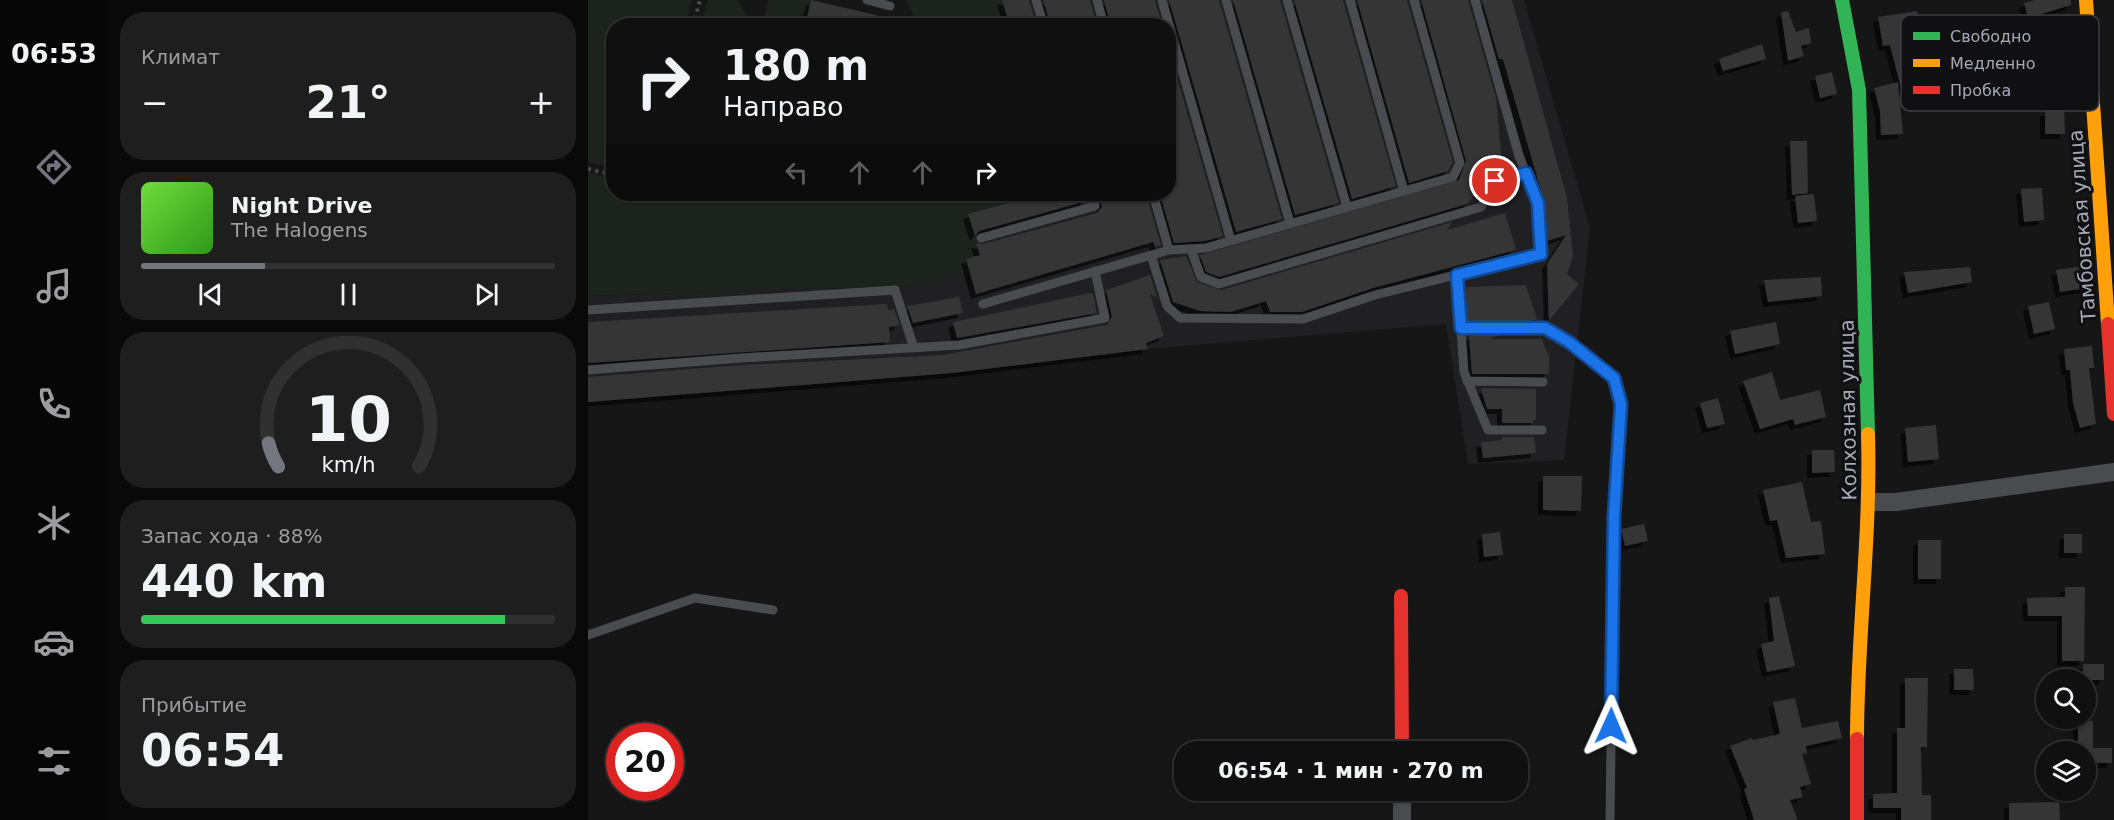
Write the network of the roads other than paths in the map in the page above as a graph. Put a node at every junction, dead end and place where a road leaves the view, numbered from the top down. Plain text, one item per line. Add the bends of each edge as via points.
1 (867, 0) edge
2 (1036, 0) edge
3 (1096, 0) edge
4 (1162, 0) edge
5 (1226, 0) edge
6 (1287, 0) edge
7 (1350, 0) edge
8 (1414, 0) edge
9 (1475, 0) edge
10 (1842, 0) edge
11 (2086, 0) edge
12 (890, 6) dead end
13 (2087, 15) edge
14 (1042, 18) edge
15 (1102, 18) edge
16 (1167, 18) edge
17 (1176, 49) edge
18 (2094, 111) edge
19 (1526, 173) junction
20 (1404, 191) junction
21 (1093, 201) edge
22 (1155, 201) edge
23 (1347, 207) junction
24 (1290, 223) junction
25 (981, 238) dead end
26 (1231, 241) junction
27 (1191, 249) junction
28 (1169, 250) junction
29 (1151, 255) junction
30 (1095, 271) junction
31 (1457, 275) junction
32 (983, 304) dead end
33 (588, 310) edge
34 (1461, 328) junction
35 (914, 348) junction
36 (588, 370) edge
37 (1467, 381) junction
38 (1543, 382) dead end
39 (2114, 414) edge
40 (1542, 430) dead end
41 (2114, 472) edge
42 (1870, 502) junction
43 (1401, 596) dead end
44 (773, 610) dead end
45 (588, 635) edge
46 (1402, 741) edge
47 (1402, 801) edge
48 (1402, 820) edge
49 (1610, 820) edge
50 (1857, 820) edge

1 - 12 lane
2 - 14 lane
3 - 15 lane
4 - 16 lane
5 - 24 lane
6 - 23 lane
7 - 20 lane
8 - 20 lane via 1460,163 1453,177
9 - 19 lane
10 - 42 street, Колхозная улица via 1859,90
11 - 13 street, Тамбовская улица
17 - 26 lane
18 - 39 street, Тамбовская улица
19 - 27 lane via 1495,181 1482,207 1219,284 1201,277
19 - 31 lane via 1538,203 1541,254
20 - 23 lane
21 - 25 lane via 1095,206
22 - 28 lane
23 - 24 lane
24 - 26 lane
26 - 27 lane
27 - 28 lane
28 - 29 lane
29 - 30 lane
29 - 31 lane via 1167,306 1180,318 1303,319 1375,295
30 - 32 lane
30 - 35 lane via 1105,318 959,345
31 - 34 lane
33 - 35 lane via 895,290
34 - 37 lane
34 - 49 lane via 1545,328 1614,378 1621,404 1614,516
35 - 36 lane
37 - 38 lane
37 - 40 lane via 1488,430
41 - 42 street via 1896,502
42 - 50 street, Колхозная улица via 1857,687
43 - 46 street
44 - 45 lane via 695,598
47 - 48 street

